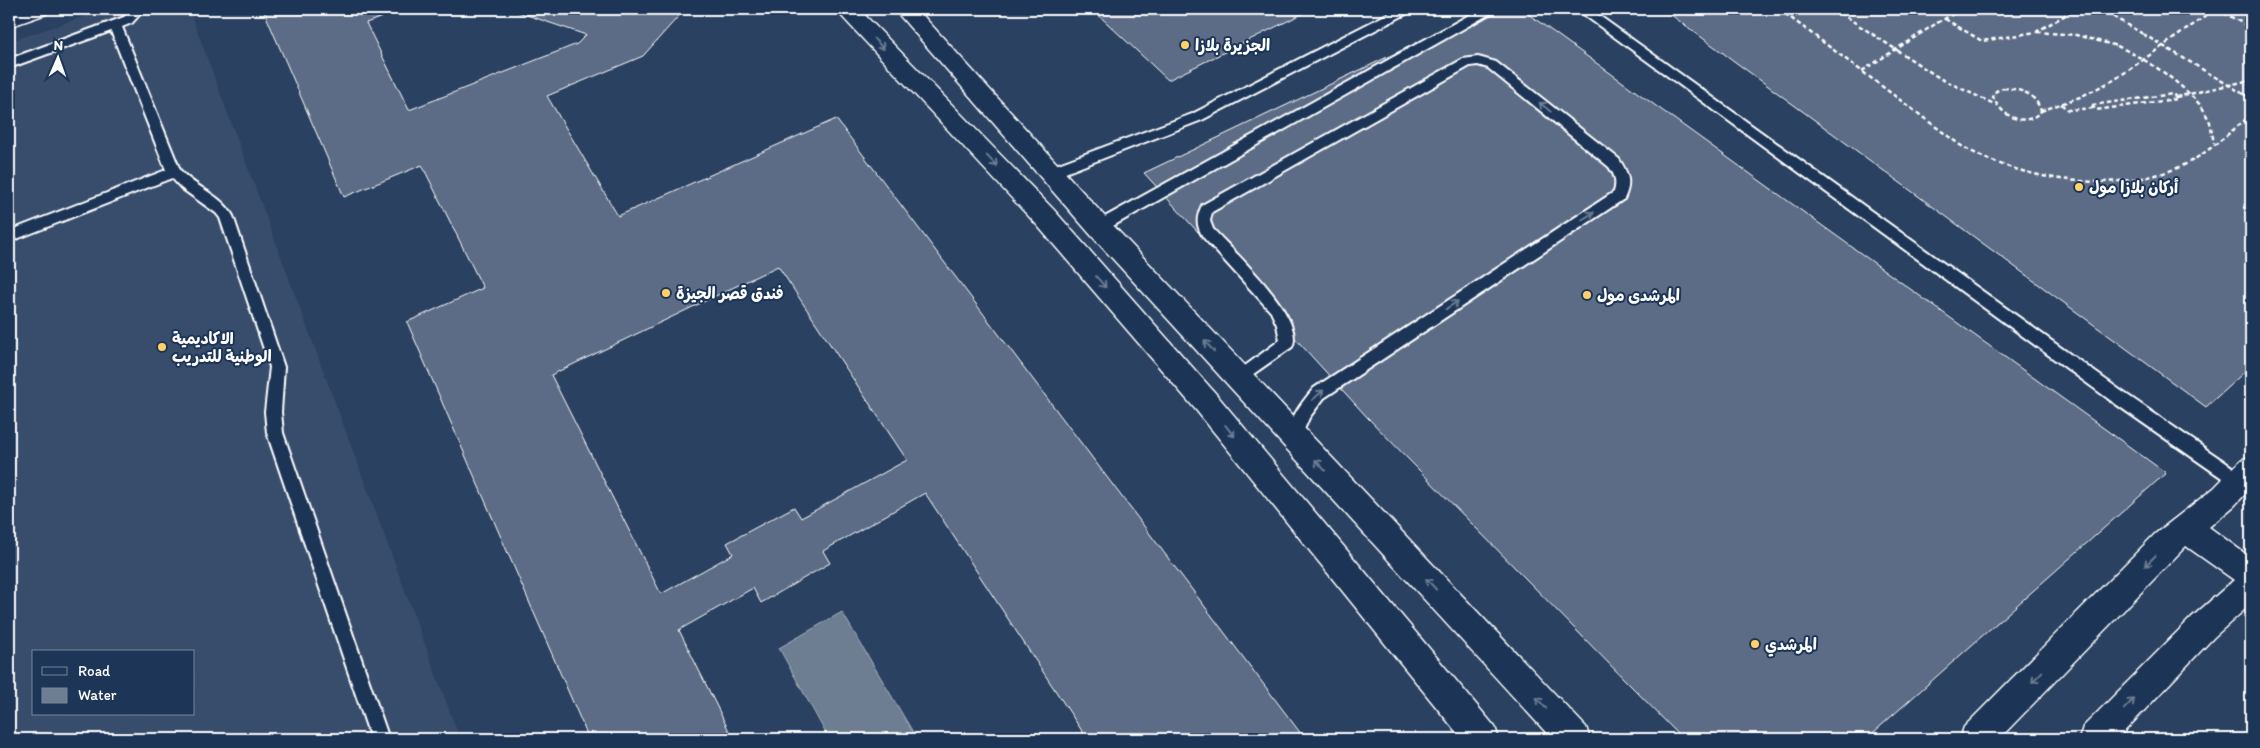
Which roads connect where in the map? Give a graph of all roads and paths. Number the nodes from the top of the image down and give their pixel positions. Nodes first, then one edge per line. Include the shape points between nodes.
1 (38, 9) edge
2 (132, 9) edge
3 (846, 9) edge
4 (905, 9) edge
5 (1406, 9) edge
6 (1489, 9) edge
7 (1582, 9) edge
8 (1779, 9) edge
9 (1834, 9) edge
10 (1916, 9) edge
11 (1949, 9) edge
12 (2076, 9) edge
13 (2100, 9) edge
14 (2216, 9) edge
15 (1920, 11) dead end
16 (9, 19) edge
17 (1945, 19) junction
18 (115, 25) junction
19 (2251, 28) edge
20 (2036, 32) junction
21 (9, 64) edge
22 (1862, 72) junction
23 (2251, 80) edge
24 (2176, 97) junction
25 (2251, 98) edge
26 (1994, 104) junction
27 (2061, 104) junction
28 (2094, 108) junction
29 (2041, 111) junction
30 (2251, 115) edge
31 (2214, 143) junction
32 (174, 172) junction
33 (1050, 173) junction
34 (1099, 228) junction
35 (9, 236) edge
36 (1239, 378) junction
37 (1206, 402) junction
38 (1294, 436) junction
39 (2247, 480) edge
40 (2186, 528) junction
41 (2251, 575) edge
42 (2251, 585) edge
43 (380, 739) edge
44 (1483, 739) edge
45 (1574, 739) edge
46 (1976, 739) edge
47 (2095, 739) edge

1 - 16 street
2 - 18 lane via 134,14 131,18
3 -> 37 street via 1045,217
4 - 33 street
5 - 33 lane via 1197,117
6 - 34 lane
7 - 39 lane via 2115,395
8 - 22 path
9 - 26 path via 1941,79
10 - 15 path
11 - 17 path via 1955,13
12 - 20 path
13 - 25 path, bridge
14 - 19 path
14 - 27 path via 2114,80
17 - 20 path via 1982,41
17 - 22 path, bridge
18 - 21 lane
18 - 32 lane
20 - 31 path, bridge via 2076,36 2117,46 2174,78 2202,107 2210,122
22 - 31 path via 1982,157 2045,176 2108,182 2162,174 2184,165
23 - 24 path
24 - 28 path via 2178,99
24 - 28 path via 2173,94 2092,105
26 - 29 path via 2000,111 2020,120 2038,117
26 - 29 path via 1992,97 1996,91 2014,88 2033,97 2040,104
27 - 28 path via 2068,110
27 - 29 path
30 - 31 path
32 - 35 lane
32 - 43 lane via 183,184 217,206 226,216 277,367 273,412 275,433
33 - 34 street
36 -> 34 street
36 - 37 street
36 - 38 street
38 -> 36 lane via 1298,420 1319,393 1619,196 1624,186 1622,175 1614,163 1492,65 1467,62 1207,209 1203,225 1208,233 1276,308 1287,330 1287,343
37 -> 44 street
45 -> 38 street
39 - 40 street
40 - 41 street
40 -> 46 street
47 -> 42 street via 2203,627

